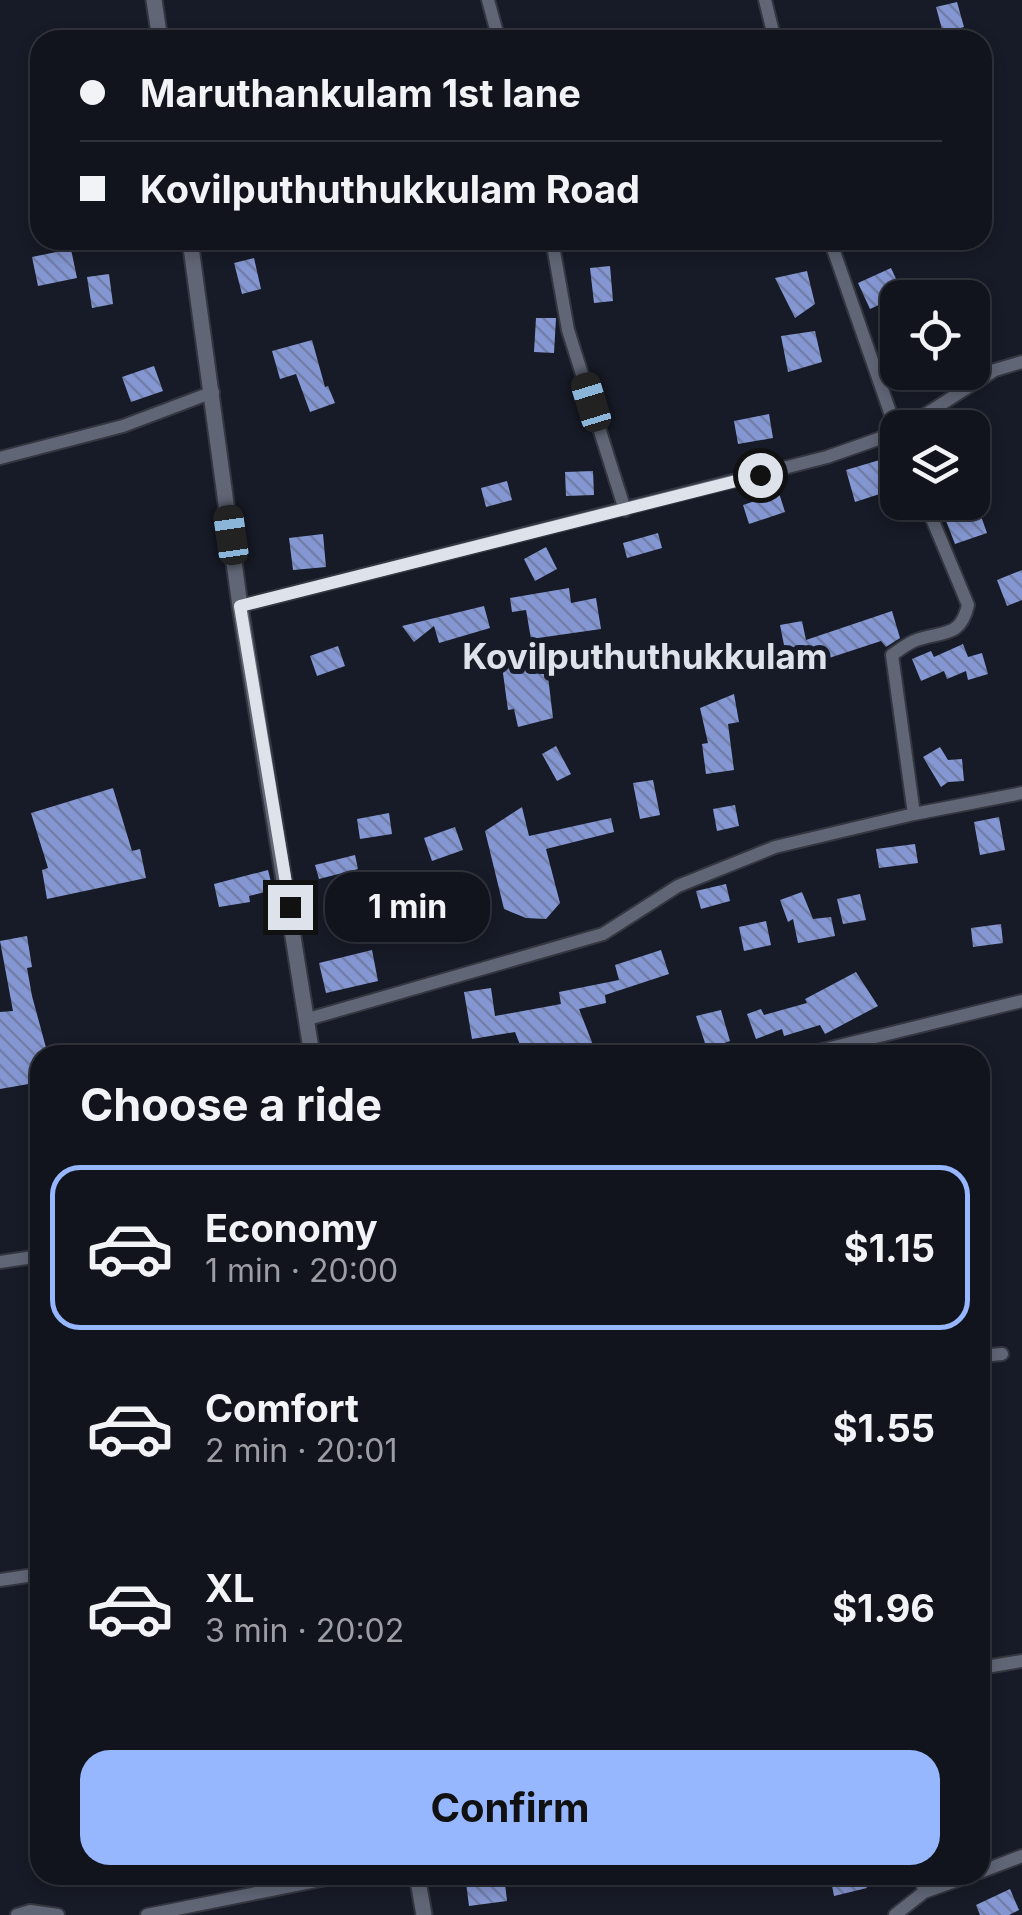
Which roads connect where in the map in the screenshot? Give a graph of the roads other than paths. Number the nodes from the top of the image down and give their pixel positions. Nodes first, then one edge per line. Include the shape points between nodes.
1 (154, 0) edge
2 (488, 0) edge
3 (764, 0) edge
4 (158, 30) edge
5 (496, 30) edge
6 (772, 30) edge
7 (192, 250) edge
8 (554, 250) edge
9 (834, 250) edge
10 (1022, 362) edge
11 (213, 392) junction
12 (891, 410) edge
13 (933, 410) edge
14 (880, 439) edge
15 (0, 458) edge
16 (624, 510) junction
17 (932, 520) edge
18 (240, 606) junction
19 (1022, 793) edge
20 (914, 814) junction
21 (1022, 1001) edge
22 (308, 1019) junction
23 (311, 1045) edge
24 (843, 1045) edge
25 (30, 1258) edge
26 (0, 1262) edge
27 (1002, 1354) dead end
28 (990, 1355) edge
29 (30, 1576) edge
30 (0, 1580) edge
31 (1022, 1661) edge
32 (990, 1666) edge
33 (1022, 1856) edge
34 (990, 1868) edge
35 (296, 1885) edge
36 (418, 1885) edge
37 (923, 1885) edge
38 (944, 1885) edge
39 (924, 1892) junction
40 (16, 1915) edge
41 (58, 1915) edge
42 (148, 1915) edge
43 (424, 1915) edge
44 (895, 1915) edge

1 - 4 street
2 - 5 street
3 - 6 street
7 - 11 street
8 - 16 street via 568,330
9 - 12 street
10 - 13 street via 995,370
11 - 15 street via 124,426
11 - 18 street
14 - 16 street
16 - 18 street
17 - 20 street via 968,606 952,631 892,655
18 - 22 street
19 - 20 street
20 - 22 street via 775,847 678,886 603,934
21 - 24 street
22 - 23 street
25 - 26 street
27 - 28 street
29 - 30 street
31 - 32 street
33 - 34 street
35 - 42 street
36 - 43 street
37 - 39 street
38 - 39 street
39 - 44 street
40 - 41 street

